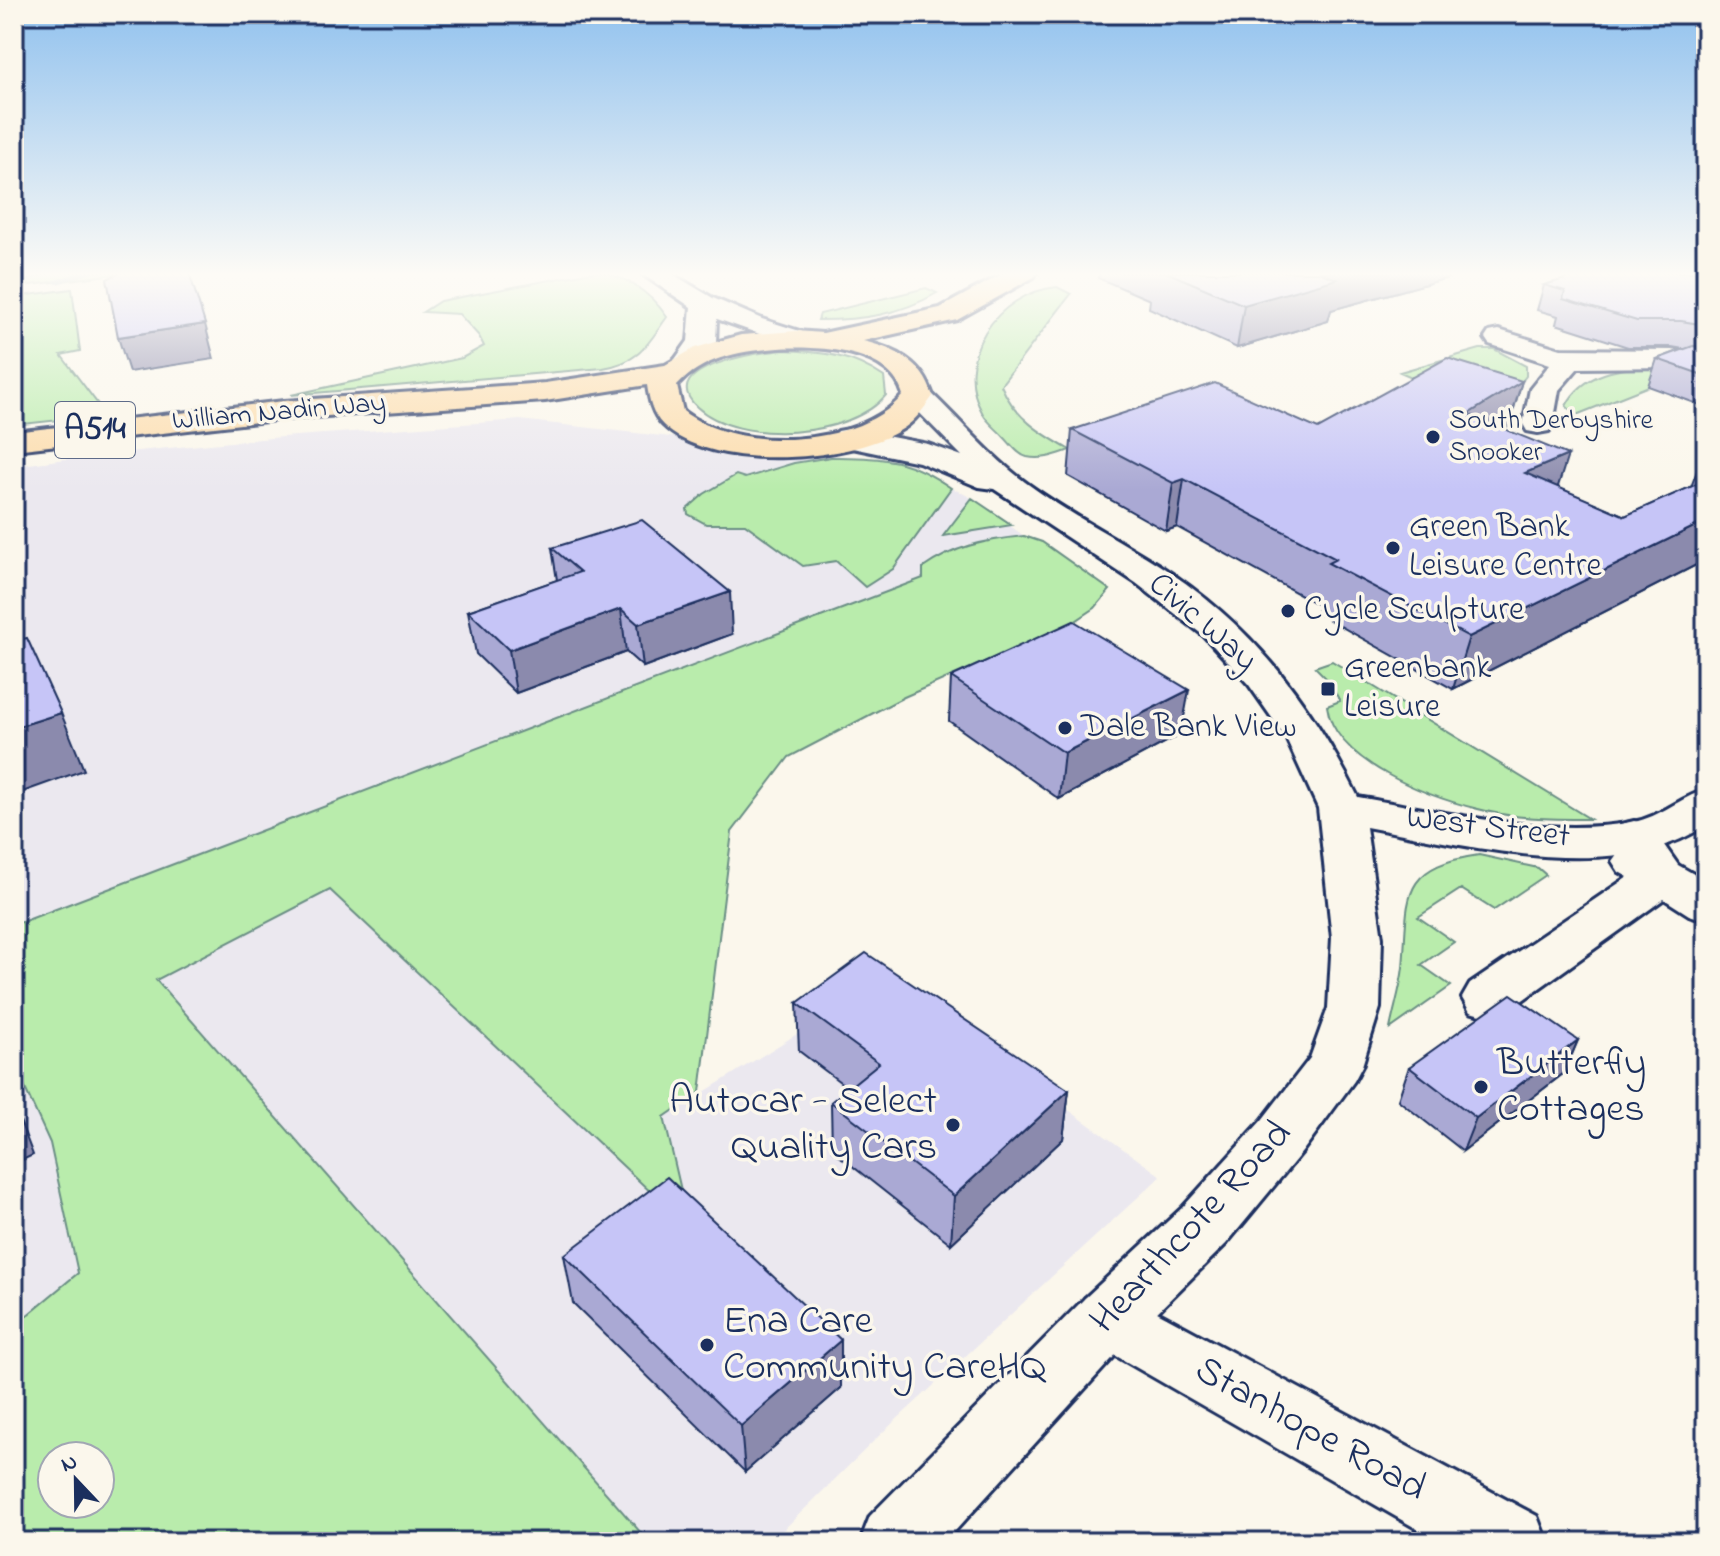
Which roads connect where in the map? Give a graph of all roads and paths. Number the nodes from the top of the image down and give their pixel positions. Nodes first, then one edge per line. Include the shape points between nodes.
1 (700, 345) edge
2 (750, 345) edge
3 (849, 345) edge
4 (933, 345) edge
5 (1517, 345) edge
6 (1570, 359) junction
7 (1703, 362) edge
8 (679, 368) junction
9 (921, 369) junction
10 (545, 392) junction
11 (649, 414) junction
12 (1538, 424) dead end
13 (849, 438) junction
14 (14, 441) edge
15 (1012, 488) junction
16 (1706, 804) edge
17 (1341, 808) junction
18 (1618, 838) junction
19 (1662, 877) junction
20 (1706, 903) edge
21 (1488, 998) dead end
22 (1108, 1318) junction
23 (896, 1542) edge
24 (1511, 1542) edge

1 - 8 street
2 - 8 main road, William Nadin Way via 733,346
3 - 9 main road
4 - 9 main road
5 - 6 street
6 - 7 street
6 - 12 street via 1545,389
8 - 10 main road, William Nadin Way / A514
8 - 11 main road via 662,385 667,408
9 - 13 main road, William Nadin Way via 894,422
9 - 15 street, Civic Way
10 - 11 main road, William Nadin Way / A514
10 - 14 main road, William Nadin Way / A514 via 284,410
11 - 13 main road, William Nadin Way via 747,446
13 - 15 street, Civic Way via 928,454
15 - 17 street, Civic Way via 1149,575 1241,650 1307,738
16 - 18 street, West Street via 1668,827
17 - 18 street, West Street via 1529,836
17 - 22 street, Hearthcote Road via 1357,938 1354,1008 1335,1066 1204,1226
18 - 19 street
19 - 20 street
19 - 21 street
22 - 23 street, Hearthcote Road
22 - 24 street, Stanhope Road

